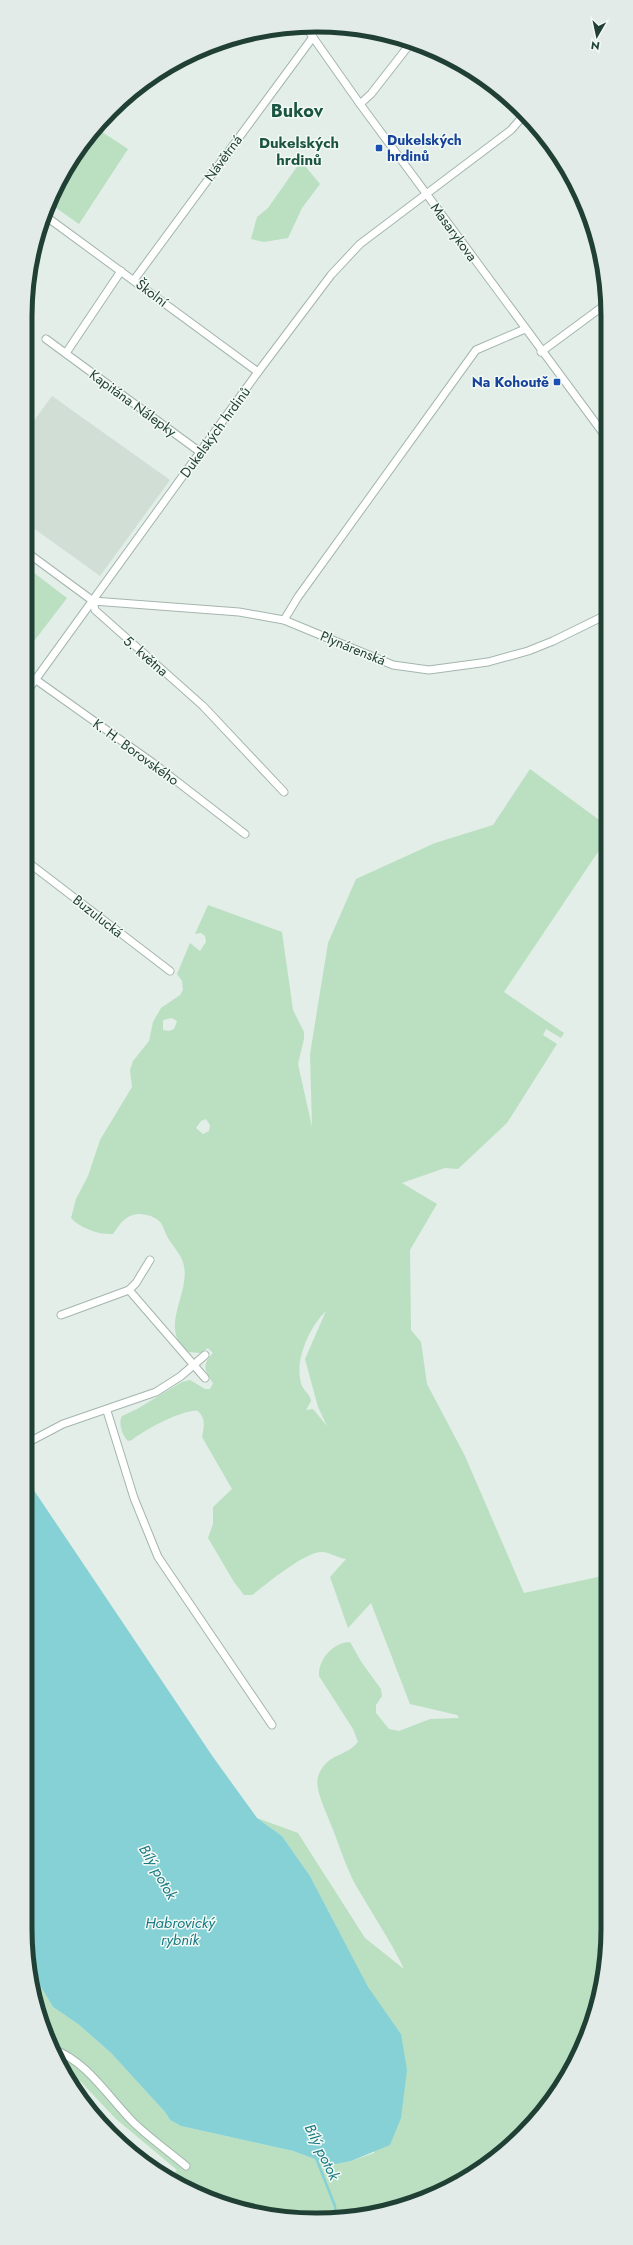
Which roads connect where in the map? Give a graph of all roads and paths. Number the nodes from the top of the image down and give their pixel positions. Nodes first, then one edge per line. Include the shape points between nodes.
1 (310, 32) edge
2 (313, 37) junction
3 (408, 47) edge
4 (360, 104) junction
5 (521, 118) edge
6 (426, 193) junction
7 (49, 219) edge
8 (121, 271) junction
9 (134, 280) junction
10 (601, 308) edge
11 (525, 329) junction
12 (46, 339) dead end
13 (541, 352) junction
14 (66, 353) junction
15 (258, 372) junction
16 (601, 430) edge
17 (200, 452) junction
18 (32, 556) edge
19 (93, 600) junction
20 (601, 617) edge
21 (284, 620) junction
22 (32, 678) edge
23 (35, 681) junction
24 (32, 685) edge
25 (284, 792) dead end
26 (245, 834) dead end
27 (32, 865) edge
28 (170, 972) dead end
29 (150, 1260) dead end
30 (129, 1290) junction
31 (61, 1315) dead end
32 (206, 1355) dead end
33 (194, 1366) junction
34 (205, 1378) dead end
35 (107, 1410) junction
36 (32, 1440) edge
37 (272, 1725) dead end
38 (60, 2051) edge
39 (186, 2166) dead end

1 - 2 street, Masarykova
2 - 4 street, Masarykova
2 - 9 street, Návětrná
3 - 4 street via 371,94
4 - 6 street, Masarykova
5 - 6 street, Dukelských hrdinů via 511,130
6 - 11 street, Masarykova
6 - 15 street, Dukelských hrdinů via 355,249 331,275
7 - 8 street, Školní
8 - 9 street, Školní
8 - 14 street
9 - 15 street, Školní
10 - 13 street
11 - 13 street, Masarykova
11 - 21 street via 476,350
12 - 14 street, Kapitána Nálepky
13 - 16 street, Masarykova
14 - 17 street, Kapitána Nálepky
15 - 17 street, Dukelských hrdinů
17 - 19 street, Dukelských hrdinů
18 - 19 street
19 - 21 street, Plynárenská via 238,612
19 - 23 street
19 - 25 street, 5. května via 95,610 203,706
20 - 21 street, Plynárenská via 553,641 488,662 429,670 394,665
22 - 23 street, K. H. Borovského
23 - 24 street
23 - 26 street, K. H. Borovského via 153,763
27 - 28 street, Buzulucká
29 - 30 street
30 - 31 street
30 - 33 street
32 - 33 street
33 - 34 street
33 - 35 street via 156,1392
35 - 36 street via 63,1424
35 - 37 street via 134,1498 158,1557
38 - 39 street via 67,2054 110,2094 134,2122

